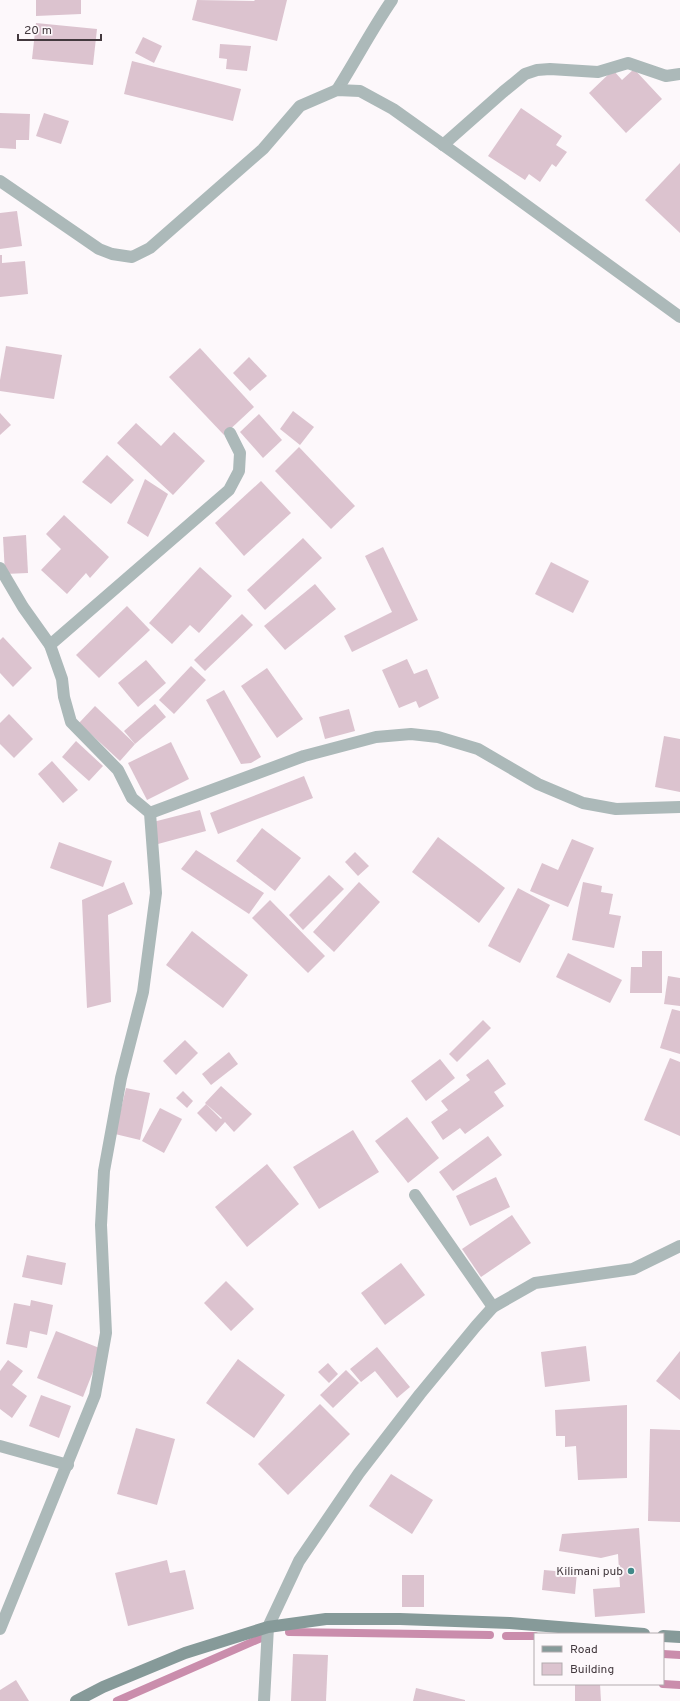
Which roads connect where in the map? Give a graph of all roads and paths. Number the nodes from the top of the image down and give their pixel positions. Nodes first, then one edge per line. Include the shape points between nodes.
1 (392, 0) edge
2 (680, 74) edge
3 (337, 90) junction
4 (443, 145) junction
5 (0, 181) edge
6 (680, 317) edge
7 (230, 432) dead end
8 (0, 568) edge
9 (50, 645) junction
10 (680, 807) edge
11 (150, 813) junction
12 (415, 1195) dead end
13 (680, 1246) edge
14 (493, 1307) junction
15 (0, 1446) edge
16 (68, 1464) junction
17 (268, 1628) junction
18 (0, 1629) edge
19 (632, 1633) edge
20 (664, 1636) edge
21 (680, 1637) edge
22 (76, 1701) edge
23 (264, 1701) edge

1 - 3 street
2 - 4 street via 666,76 628,63 598,72 537,70 525,74
3 - 4 street via 360,91 393,109
3 - 5 street via 300,106 263,149 150,248 132,257 99,250
4 - 6 street
7 - 9 street via 240,453 239,471 229,490
8 - 9 street
9 - 11 street via 62,679 71,722 118,770 132,798
10 - 11 street via 616,809 583,803 538,784 478,749 438,737 411,734 376,736 304,756
11 - 16 street via 156,893 144,984 121,1078 104,1171 101,1225 106,1333 95,1395
12 - 14 street
13 - 14 street via 633,1270 535,1283
14 - 17 street via 420,1394 359,1473 299,1560
15 - 16 street
16 - 18 street
17 - 19 main road via 326,1619 400,1619 510,1623
17 - 22 main road via 185,1653
17 - 23 street
20 - 21 main road

